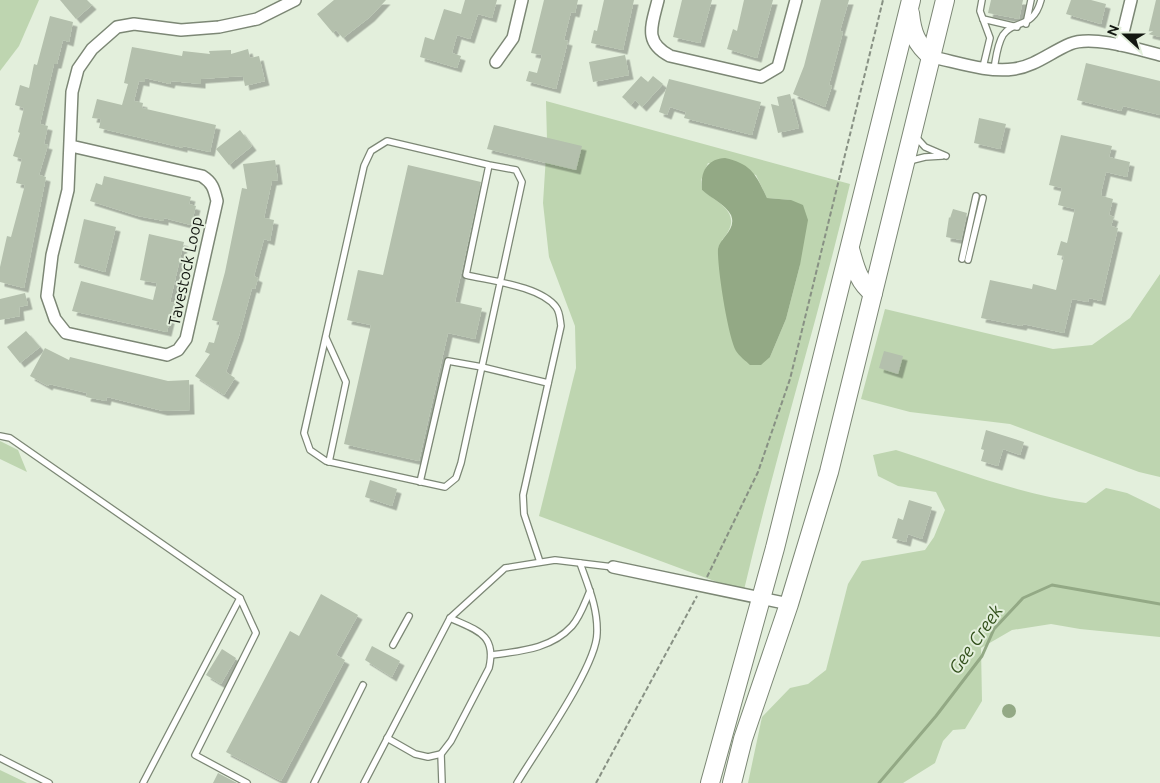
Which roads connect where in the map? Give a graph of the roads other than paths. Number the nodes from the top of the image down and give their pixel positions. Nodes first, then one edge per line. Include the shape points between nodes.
1 (296, 0) edge
2 (522, 0) edge
3 (658, 0) edge
4 (796, 0) edge
5 (946, 0) edge
6 (982, 0) edge
7 (1031, 0) edge
8 (1041, 0) edge
9 (1131, 0) edge
10 (910, 3) edge
11 (983, 19) junction
12 (1026, 24) junction
13 (1017, 27) junction
14 (1120, 45) junction
15 (1160, 55) edge
16 (932, 57) junction
17 (496, 62) dead end
18 (989, 68) junction
19 (913, 133) junction
20 (71, 146) junction
21 (906, 162) junction
22 (489, 165) junction
23 (980, 197) dead end
24 (849, 248) junction
25 (965, 259) dead end
26 (501, 283) junction
27 (874, 293) junction
28 (326, 338) junction
29 (482, 367) junction
30 (548, 383) junction
31 (0, 436) edge
32 (329, 462) junction
33 (420, 482) junction
34 (540, 562) junction
35 (580, 563) junction
36 (613, 567) joint
37 (590, 591) junction
38 (240, 598) junction
39 (761, 599) junction
40 (789, 604) junction
41 (409, 616) dead end
42 (450, 618) junction
43 (394, 645) dead end
44 (492, 655) junction
45 (362, 685) dead end
46 (387, 738) junction
47 (441, 754) junction
48 (0, 758) edge
49 (49, 783) edge
50 (143, 783) edge
51 (247, 783) edge
52 (314, 783) edge
53 (364, 783) edge
54 (442, 783) edge
55 (517, 783) edge
56 (710, 783) edge
57 (732, 783) edge

1 - 20 street, Tavestock Loop via 257,18 220,27 181,30 134,24 117,27 92,49 78,69 72,92
2 - 17 street via 513,38
3 - 4 street via 651,30 654,46 661,52 761,77 778,67
5 - 16 main road
6 - 11 lane via 980,10
7 - 12 lane
8 - 12 lane via 1039,8
9 - 14 street
10 - 16 main road via 912,33 920,47
10 - 24 main road
11 - 13 lane
11 - 18 lane via 990,38
12 - 13 lane
13 - 18 lane via 1004,33
14 - 15 street
14 - 18 street via 1091,41 1072,43 1026,67 1012,70
16 - 18 street
16 - 19 main road
19 - 21 main road
19 - 21 lane via 925,147 946,156
20 - 20 street, Tavestock Loop via 202,176 214,188 217,201 186,339 178,350 167,355 66,332 56,319 47,296 52,255 68,190
21 - 27 main road
22 - 26 lane via 516,170 522,182
22 - 26 lane via 466,275
22 - 28 lane via 388,141 371,151 364,166
23 - 25 lane
24 - 27 main road via 858,276
24 - 39 main road
26 - 29 lane
26 - 30 lane via 546,296 558,309 561,326
27 - 40 main road via 829,472
28 - 32 lane via 346,382
28 - 32 lane via 304,433 310,450
29 - 30 lane
29 - 33 lane via 456,478 444,487
29 - 33 lane via 448,361
30 - 34 lane via 523,495 524,514
31 - 38 lane via 10,438
32 - 33 lane
34 - 35 lane
34 - 42 lane via 505,568
35 - 36 lane
35 - 37 lane
36 - 39 street
37 - 44 lane via 573,625 553,642 529,650
37 - 55 lane via 598,636 590,663
38 - 50 lane
38 - 51 lane via 256,633 196,755
39 - 40 street
39 - 56 main road
40 - 57 main road via 747,724
41 - 43 lane
42 - 44 lane via 479,631 489,641
42 - 46 lane
44 - 47 lane via 489,668
45 - 52 lane
46 - 47 lane via 415,754 428,757
46 - 53 lane
47 - 54 lane
48 - 49 lane

